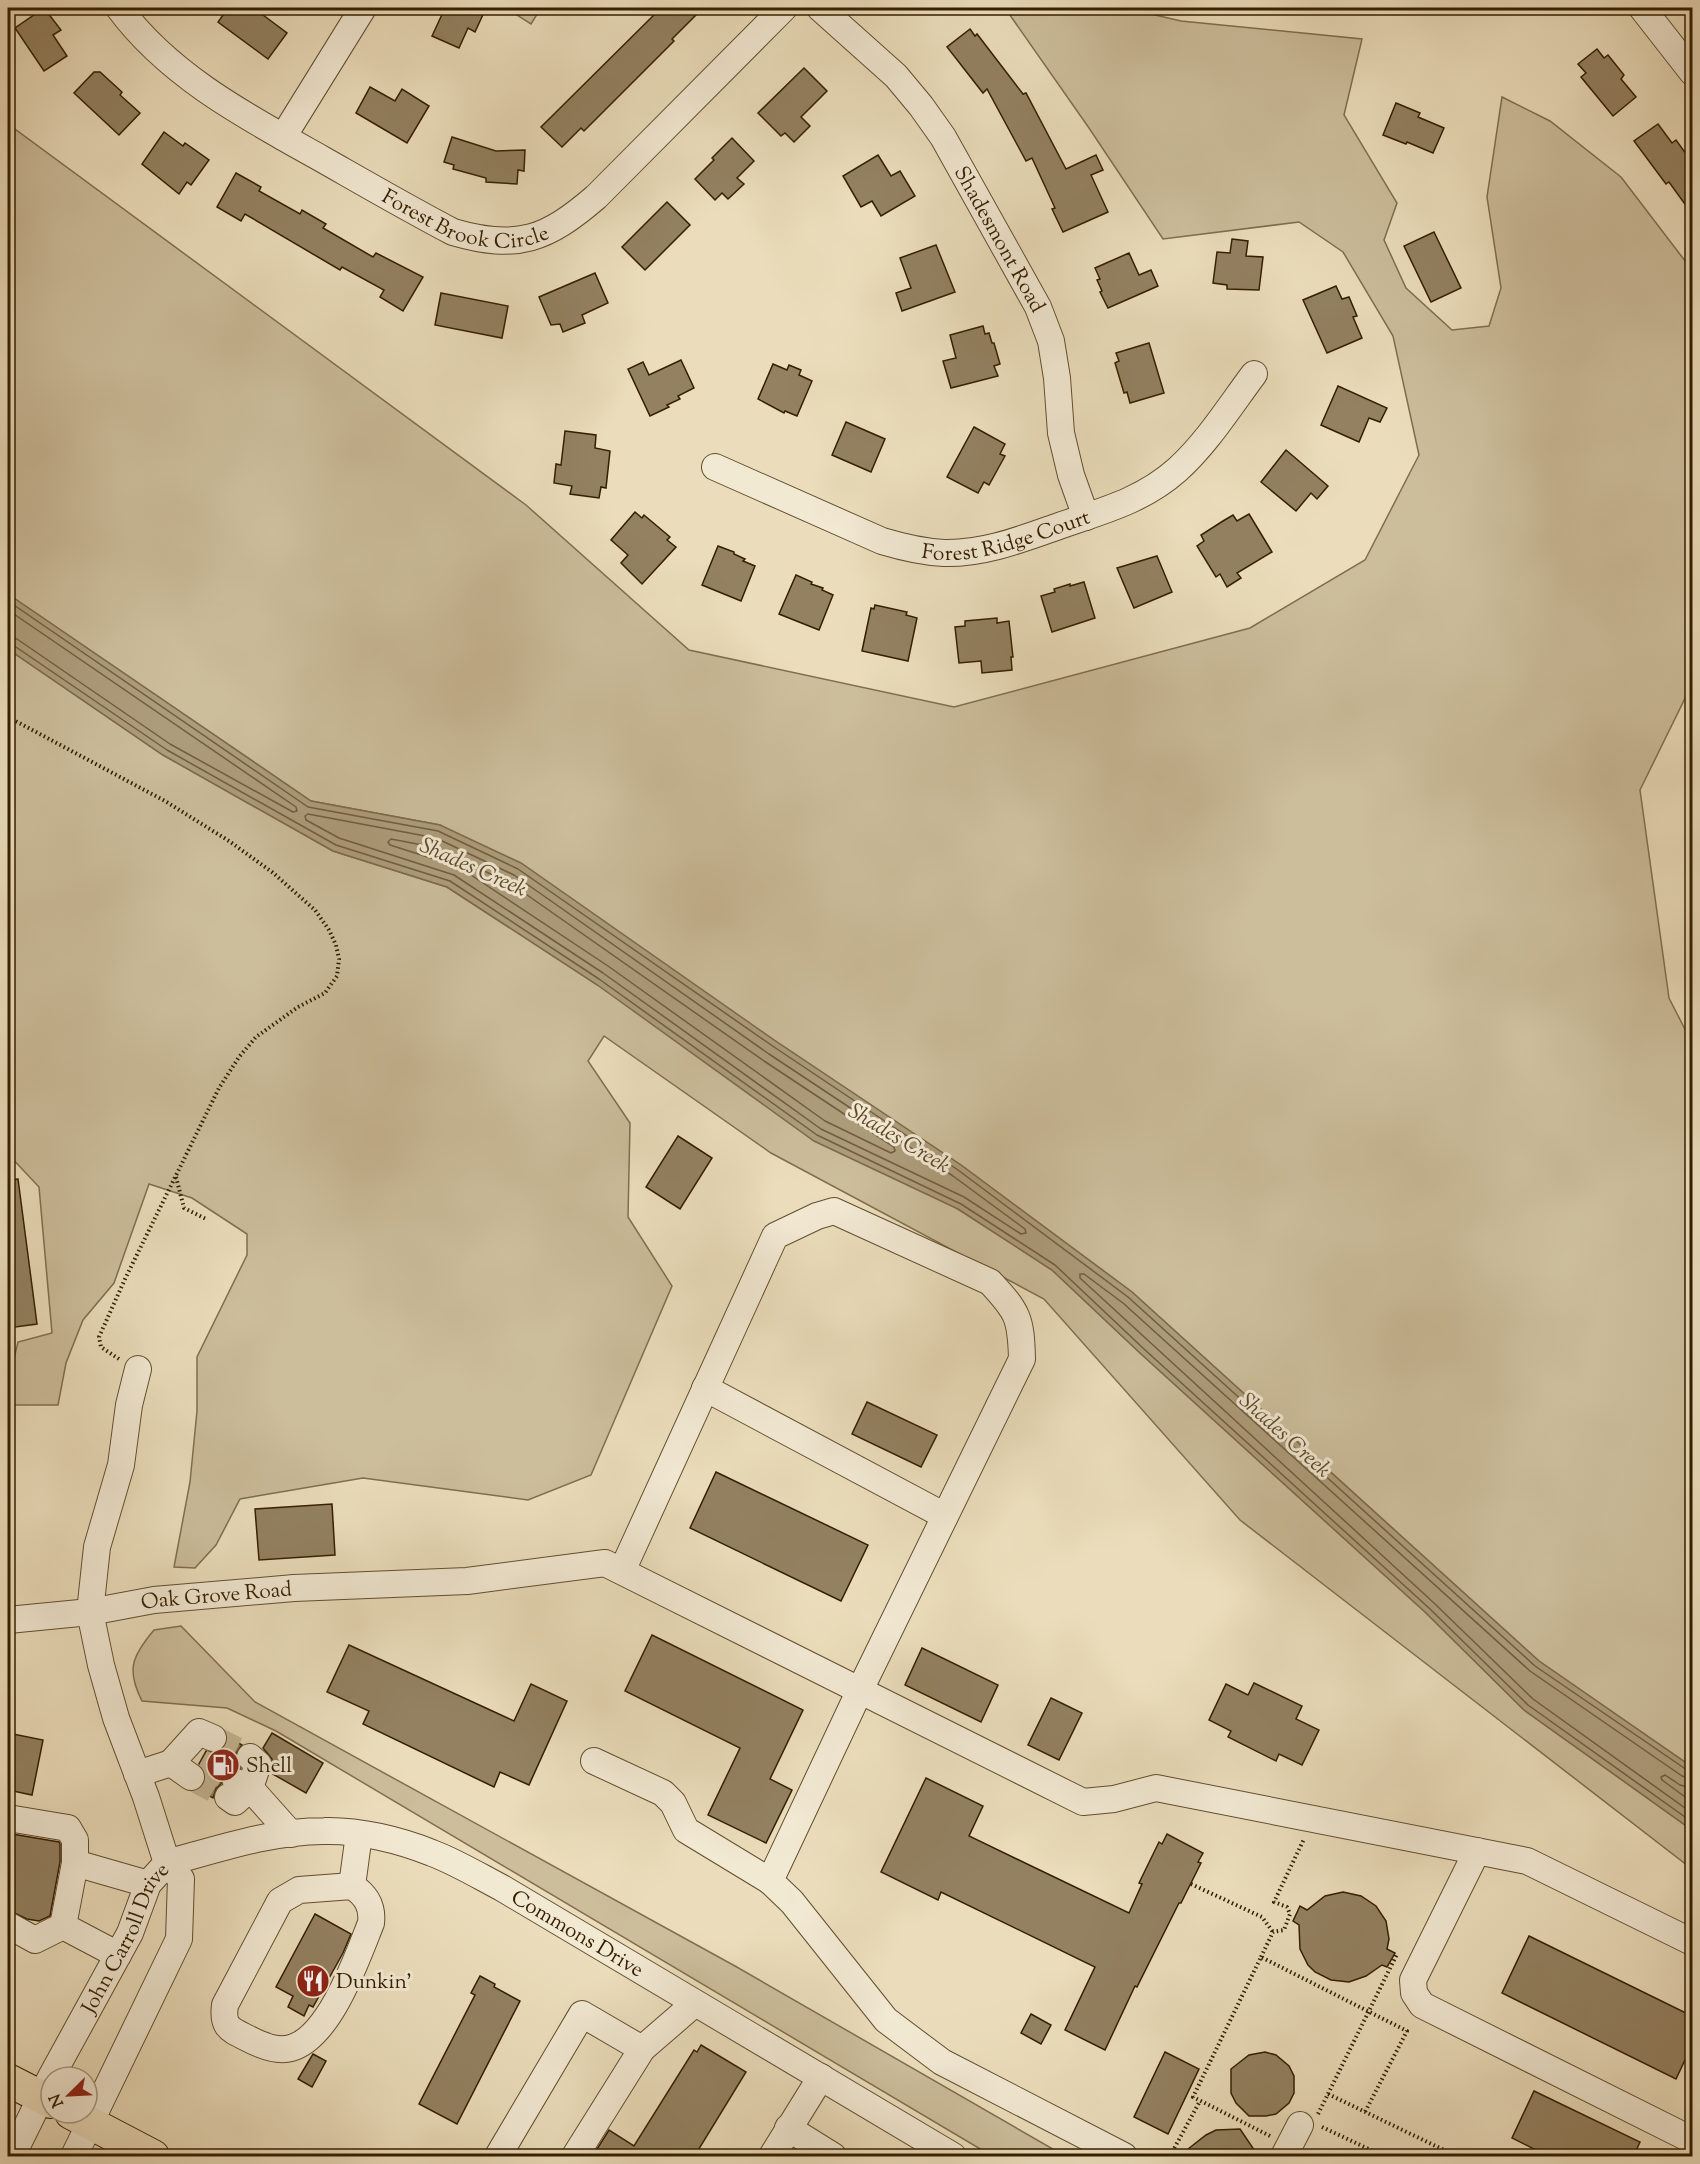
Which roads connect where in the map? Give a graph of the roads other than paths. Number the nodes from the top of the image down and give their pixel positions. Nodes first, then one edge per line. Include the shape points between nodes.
1 (119, 8) edge
2 (363, 8) edge
3 (784, 8) edge
4 (820, 8) edge
5 (1642, 8) edge
6 (1692, 72) edge
7 (283, 137) junction
8 (1254, 374) dead end
9 (715, 467) dead end
10 (1086, 517) junction
11 (138, 1369) road end
12 (705, 1388) junction
13 (945, 1516) junction
14 (613, 1567) junction
15 (90, 1612) junction
16 (8, 1620) edge
17 (860, 1690) junction
18 (213, 1738) dead end
19 (250, 1757) dead end
20 (594, 1761) dead end
21 (137, 1774) junction
22 (8, 1818) edge
23 (291, 1834) junction
24 (359, 1834) junction
25 (1477, 1851) junction
26 (75, 1863) junction
27 (167, 1863) junction
28 (770, 1881) junction
29 (148, 1884) junction
30 (352, 1886) junction
31 (8, 1925) edge
32 (63, 1926) junction
33 (1692, 1942) edge
34 (118, 1955) junction
35 (694, 2004) junction
36 (642, 2049) junction
37 (61, 2065) edge
38 (821, 2077) junction
39 (8, 2080) edge
40 (99, 2085) edge
41 (39, 2087) edge
42 (39, 2106) edge
43 (80, 2125) edge
44 (94, 2125) edge
45 (788, 2127) junction
46 (1692, 2140) edge
47 (12, 2157) edge
48 (74, 2157) edge
49 (153, 2157) edge
50 (498, 2157) edge
51 (575, 2157) edge
52 (772, 2157) edge
53 (833, 2157) edge
54 (952, 2157) edge
55 (1125, 2157) edge

1 - 7 street, Forest Brook Circle via 185,75
2 - 7 street
3 - 7 street, Forest Brook Circle via 597,196 569,220 528,238 502,241 453,232
4 - 10 street, Shadesmont Road via 896,76 921,106 943,137 1038,307 1051,341 1061,433
5 - 6 street
8 - 10 street, Forest Ridge Court via 1178,469 1138,497
9 - 10 street, Forest Ridge Court via 882,541 924,551 988,549
11 - 15 street via 121,1465 97,1547
12 - 13 street
12 - 13 street via 775,1236 817,1215 834,1211 990,1282 1016,1312 1022,1359
12 - 14 street
13 - 17 street
14 - 15 street, Oak Grove Road via 467,1581 283,1589 154,1600
14 - 17 street
15 - 16 street, Oak Grove Road
15 - 21 street via 116,1718
17 - 25 street via 1083,1802 1156,1788
17 - 28 street
18 - 21 street via 199,1732 186,1763
19 - 23 street via 258,1764 238,1789
20 - 28 street via 663,1793 673,1803 686,1830
21 - 27 street
22 - 26 street via 68,1828 75,1840
23 - 24 street, Commons Drive
23 - 27 street, Commons Drive
24 - 30 street
24 - 35 street, Commons Drive via 432,1853 502,1888
25 - 33 street via 1527,1861
25 - 46 street via 1413,1980 1414,1993 1422,2005
26 - 29 street
26 - 32 street
27 - 29 street, John Carroll Drive
27 - 40 street, John Carroll Drive via 181,1879 179,1939
28 - 55 street via 792,1902 886,2020 942,2062
29 - 34 street, John Carroll Drive
30 - 30 street via 298,1890 280,1901 225,2005 224,2018 229,2029 278,2050 293,2048 315,2033 345,1988 371,1923 373,1912 368,1901
31 - 32 street via 35,1940
32 - 34 street
34 - 37 street, John Carroll Drive
35 - 36 street
35 - 38 street, Commons Drive
36 - 50 street via 582,2014
36 - 51 street
38 - 45 street
38 - 54 street, Commons Drive
39 - 41 main road
42 - 47 street, John Carroll Drive
43 - 48 street, John Carroll Drive
44 - 49 main road
45 - 52 street
45 - 53 street

